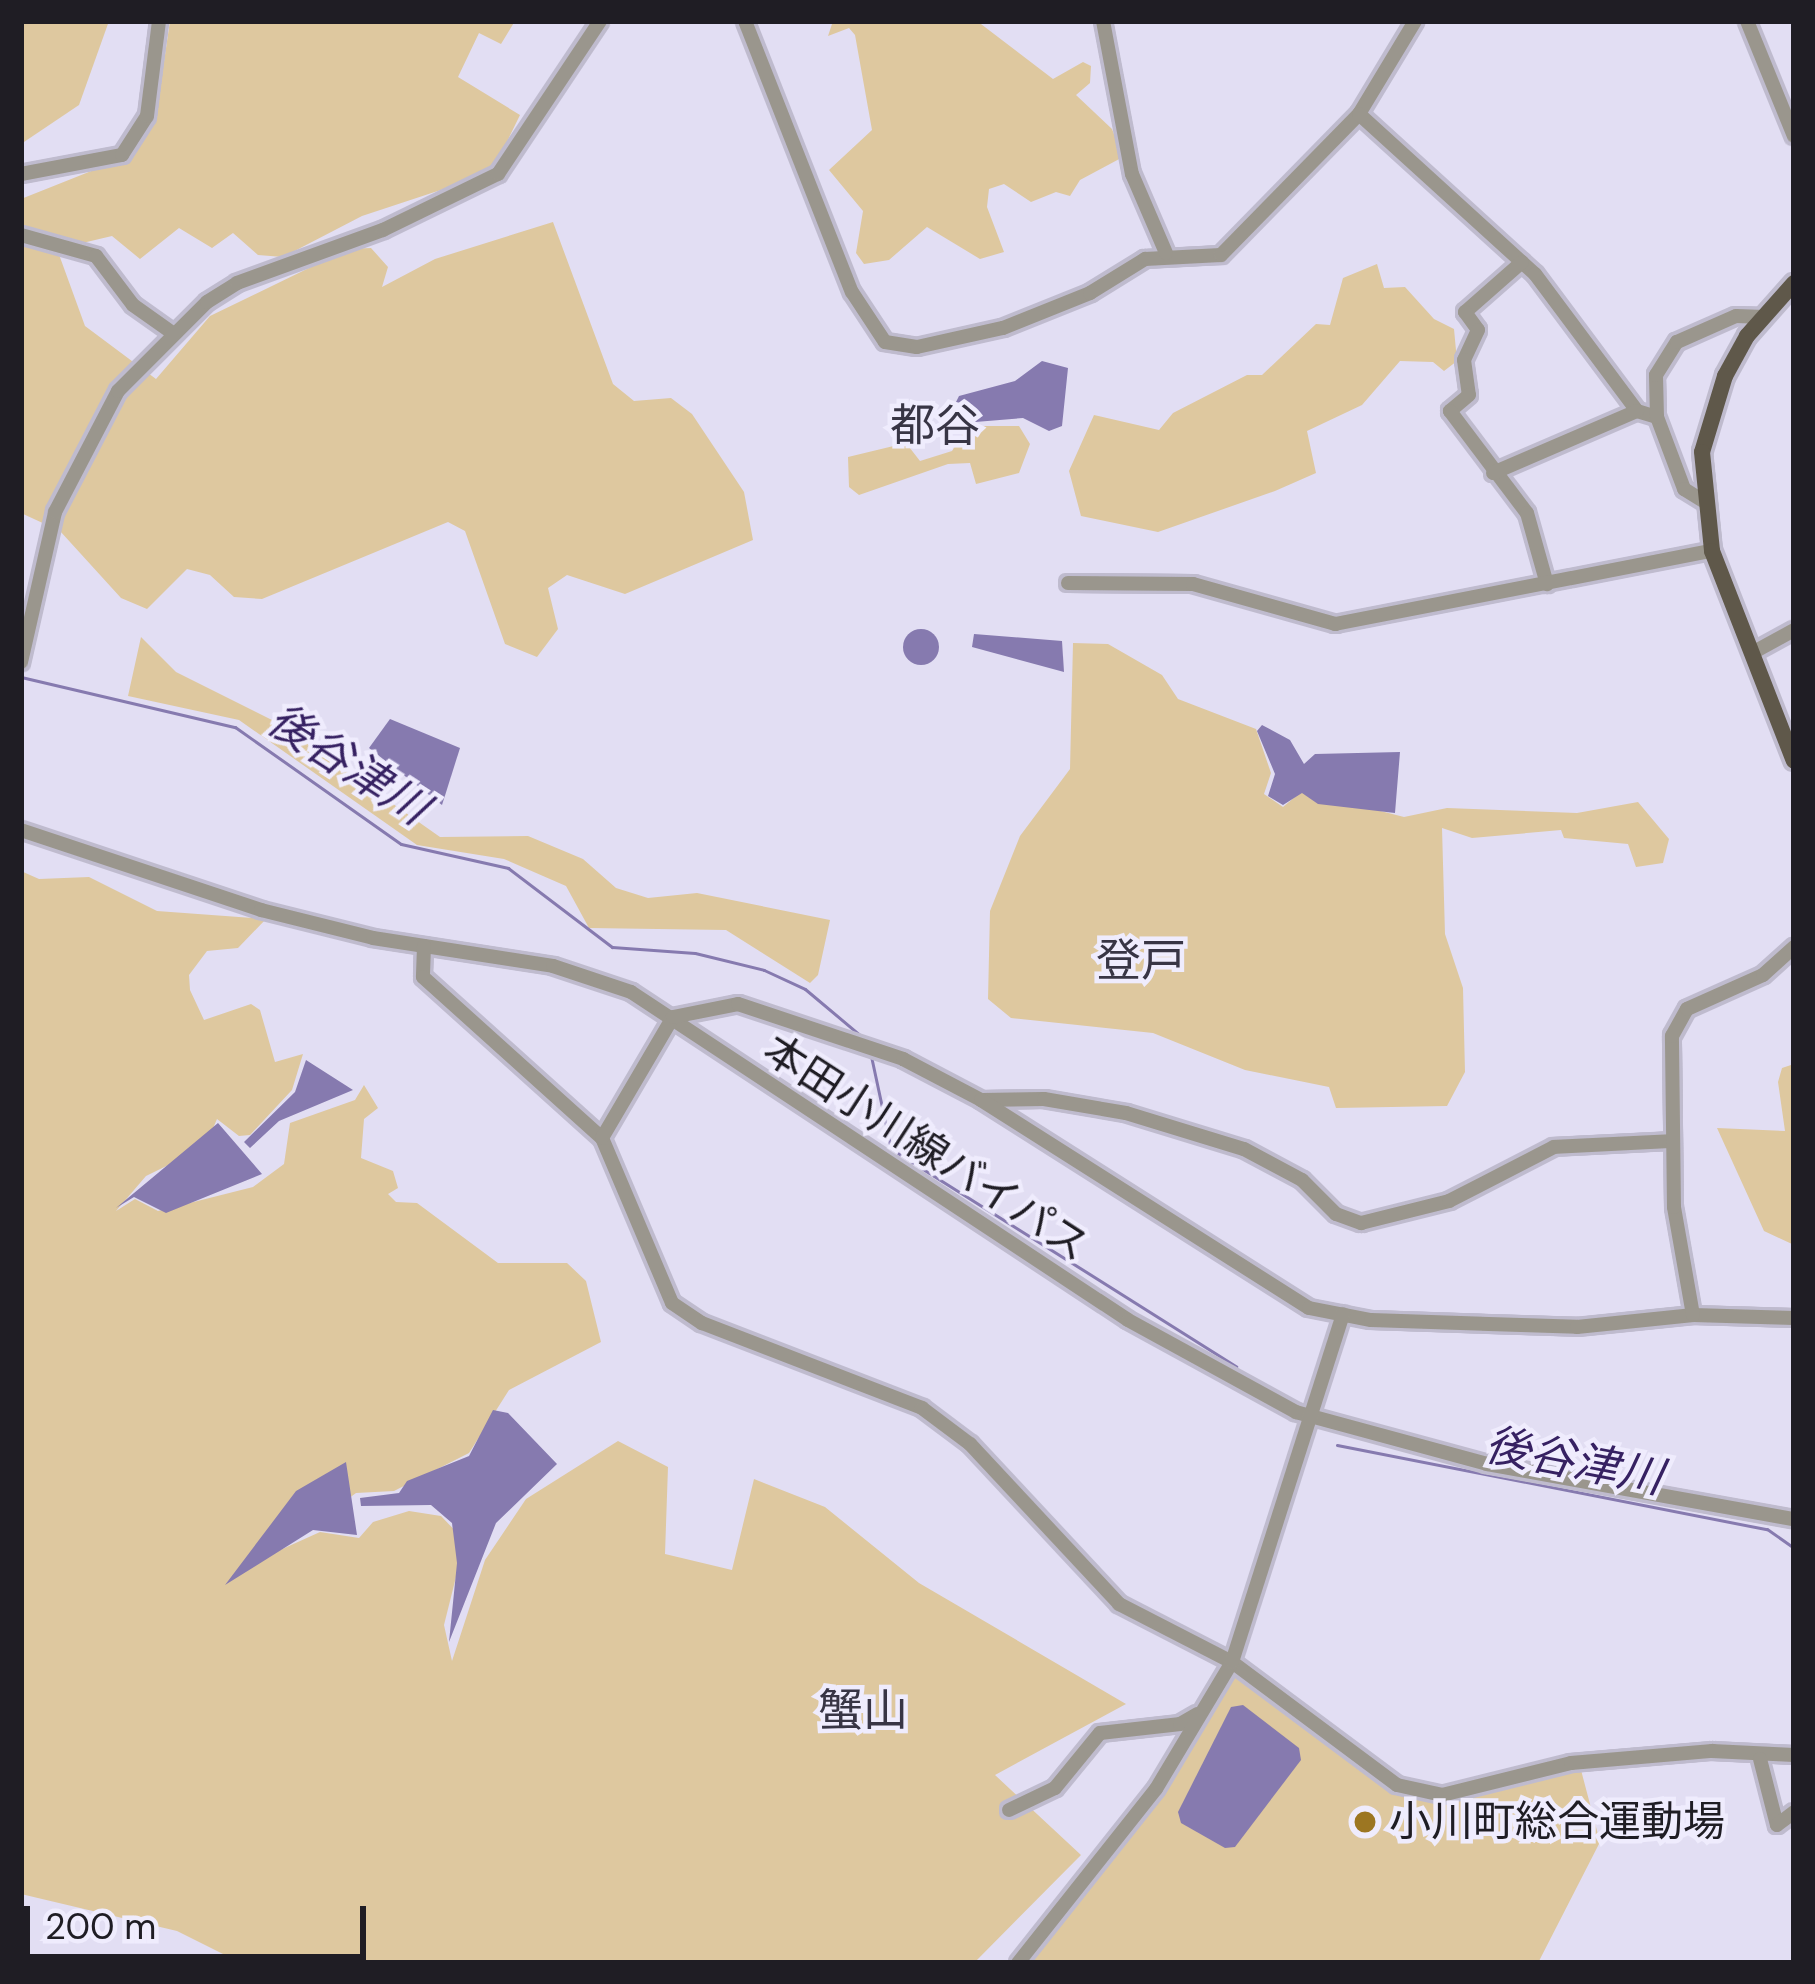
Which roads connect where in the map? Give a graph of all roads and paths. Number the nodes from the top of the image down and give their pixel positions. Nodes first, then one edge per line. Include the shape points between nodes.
1 (160, 21) edge
2 (600, 21) edge
3 (745, 21) edge
4 (1103, 21) edge
5 (1415, 21) edge
6 (1747, 21) edge
7 (1359, 114) junction
8 (1794, 136) edge
9 (21, 174) edge
10 (21, 235) edge
11 (1166, 254) junction
12 (1522, 262) junction
13 (1794, 284) edge
14 (1764, 317) junction
15 (174, 334) junction
16 (1637, 412) junction
17 (1657, 417) junction
18 (1493, 472) junction
19 (1703, 501) junction
20 (1712, 550) junction
21 (1068, 583) dead end
22 (1547, 584) junction
23 (1794, 630) edge
24 (1752, 653) junction
25 (21, 662) edge
26 (1794, 761) edge
27 (21, 830) edge
28 (424, 946) junction
29 (1794, 947) edge
30 (673, 1017) junction
31 (981, 1100) junction
32 (602, 1138) junction
33 (1673, 1142) junction
34 (1343, 1314) junction
35 (1693, 1315) junction
36 (1794, 1318) edge
37 (1311, 1418) junction
38 (1794, 1519) edge
39 (1232, 1662) junction
40 (1197, 1714) junction
41 (1794, 1755) edge
42 (1760, 1759) junction
43 (1009, 1810) dead end
44 (1794, 1812) edge
45 (1018, 1963) edge

1 - 9 street via 147,116 122,155
2 - 15 street via 498,174 383,230 237,284
3 - 11 street via 825,232 885,342 934,345 1003,328
4 - 11 street via 1132,174
5 - 7 street
6 - 8 street
7 - 11 street via 1221,255 1195,261
7 - 12 street
10 - 15 street via 96,256 133,305
12 - 16 street
12 - 18 street via 1466,312 1478,330 1464,360 1469,395 1450,411
13 - 14 main road
14 - 17 street via 1736,316 1677,342 1656,375
14 - 19 main road via 1719,392 1702,452
15 - 25 street via 118,391 56,512
16 - 17 street
16 - 18 street
17 - 19 street via 1684,489
18 - 22 street via 1527,513
19 - 20 main road
20 - 22 street
20 - 24 main road
21 - 22 street via 1193,584 1335,624
23 - 24 street
24 - 26 main road
27 - 28 street, 本田小川線バイパス via 261,910
28 - 30 street, 本田小川線バイパス via 553,966 631,992
28 - 32 street via 423,976
29 - 33 street via 1763,975 1698,1001 1677,1020
30 - 31 street via 738,1004 903,1059
30 - 32 street
30 - 37 street, 本田小川線バイパス via 1128,1320
31 - 33 street via 1106,1110 1244,1149 1361,1223 1449,1201 1554,1147
31 - 34 street via 1291,1299
32 - 39 street via 672,1303 702,1323 922,1408 970,1444 1119,1604
33 - 35 street via 1674,1207
34 - 35 street via 1577,1327
34 - 37 street
35 - 36 street
37 - 38 street, 本田小川線バイパス via 1487,1464
37 - 39 street
39 - 40 street
39 - 42 street via 1378,1773 1422,1793 1463,1793 1571,1763 1712,1751
40 - 43 street via 1180,1724 1100,1733 1055,1788
40 - 45 street via 1156,1789
41 - 42 street
42 - 44 street via 1777,1825

